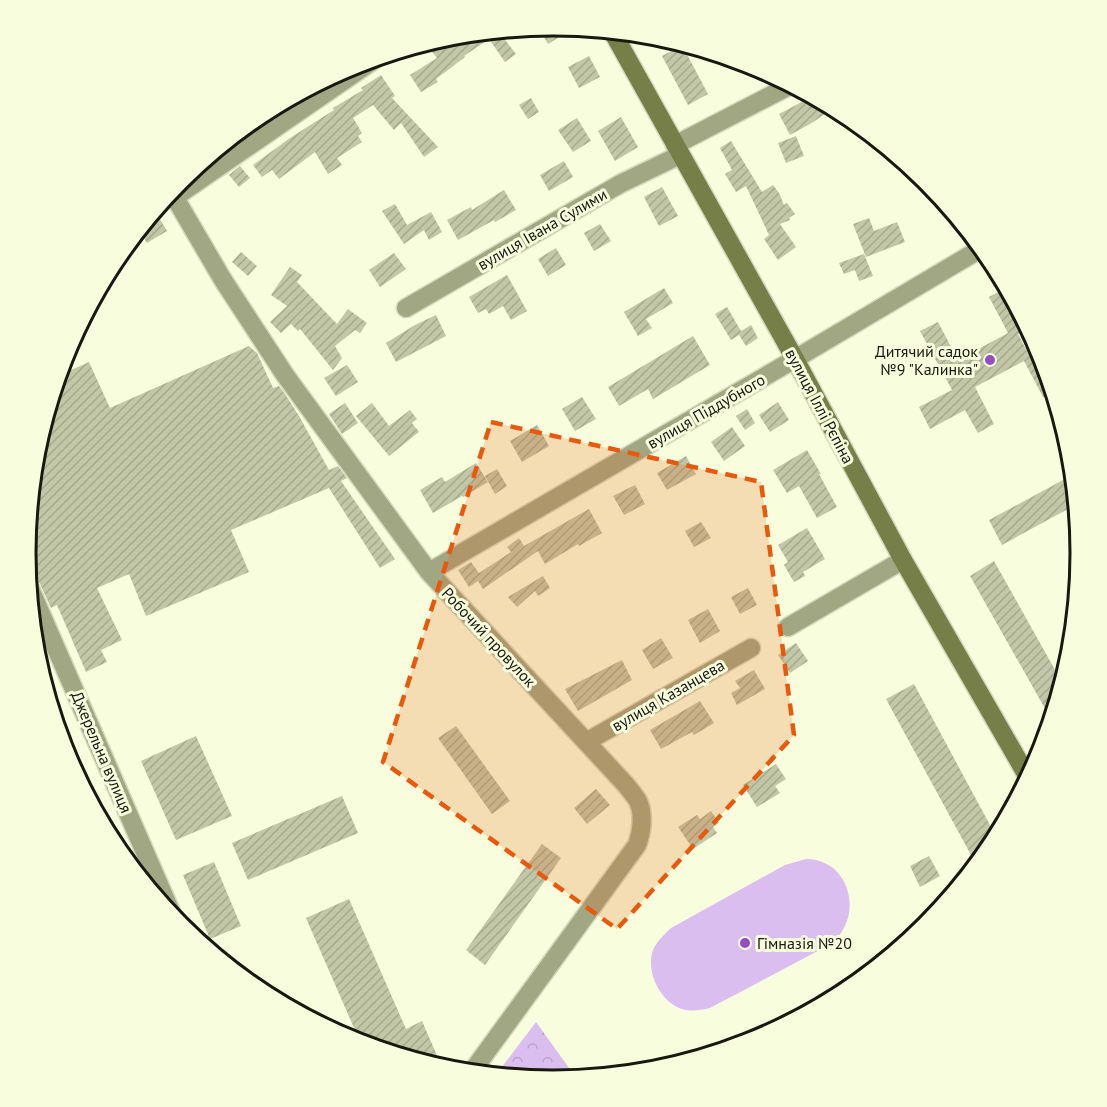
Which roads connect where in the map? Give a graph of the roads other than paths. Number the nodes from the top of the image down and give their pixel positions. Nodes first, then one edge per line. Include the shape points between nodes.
1 (617, 40) edge
2 (342, 81) edge
3 (783, 90) edge
4 (677, 150) junction
5 (200, 176) edge
6 (176, 200) edge
7 (974, 253) edge
8 (406, 308) dead end
9 (795, 359) junction
10 (903, 560) junction
11 (429, 572) junction
12 (39, 609) edge
13 (788, 627) dead end
14 (751, 648) dead end
15 (586, 742) junction
16 (1024, 770) edge
17 (163, 894) edge
18 (477, 1065) edge

1 - 4 street, вулиця Іллі Рєпіна
2 - 5 street
3 - 4 street, вулиця Івана Сулими
4 - 8 street, вулиця Івана Сулими
4 - 9 street, вулиця Іллі Рєпіна
6 - 11 street, Робочий провулок via 285,375
7 - 9 street, вулиця Піддубного
9 - 10 street, вулиця Іллі Рєпіна
9 - 11 street, вулиця Піддубного
10 - 13 street
10 - 16 street, вулиця Іллі Рєпіна
11 - 15 street, Робочий провулок
12 - 17 street, Джерельна вулиця
14 - 15 street, вулиця Казанцева
15 - 18 street, Робочий провулок via 638,802 641,834 637,845

